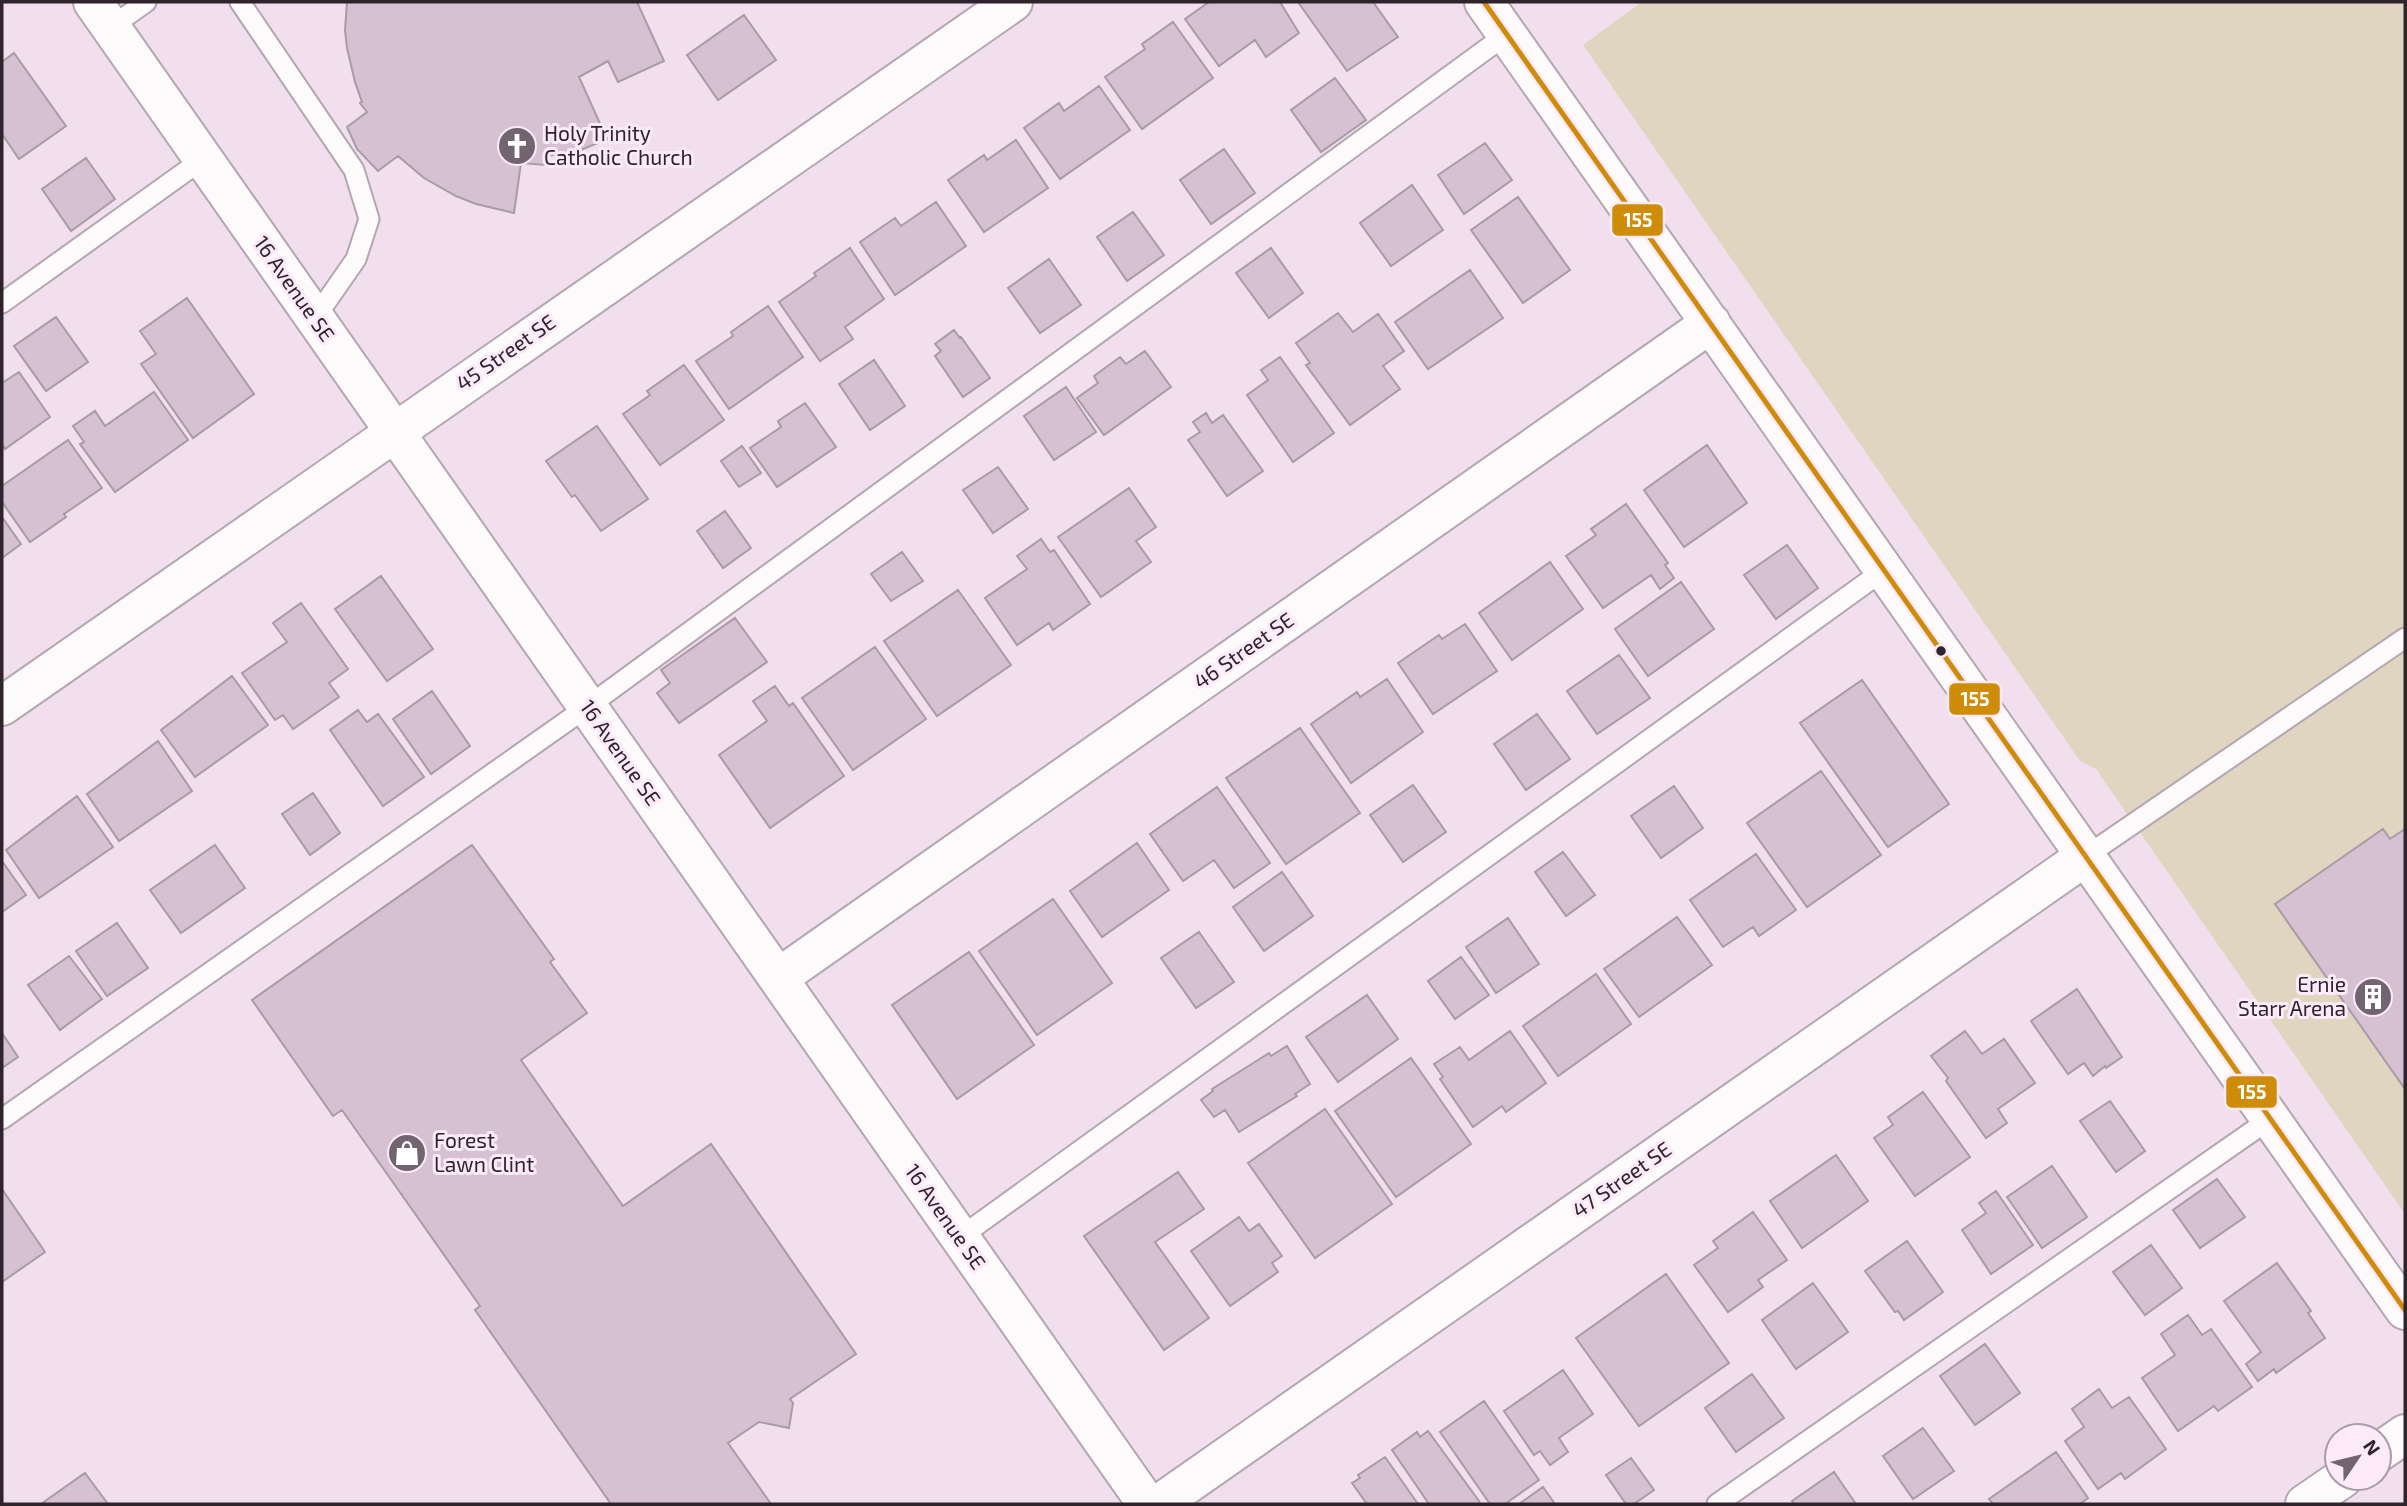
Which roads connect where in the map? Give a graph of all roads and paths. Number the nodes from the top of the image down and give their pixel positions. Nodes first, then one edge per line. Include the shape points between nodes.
1 (146, 2) edge
2 (240, 2) edge
3 (1013, 2) edge
4 (1484, 2) edge
5 (102, 15) edge
6 (1507, 34) junction
7 (203, 159) junction
8 (2, 303) edge
9 (315, 318) junction
10 (1711, 323) junction
11 (394, 431) junction
12 (1884, 569) junction
13 (2405, 638) edge
14 (2, 706) edge
15 (587, 706) junction
16 (2086, 856) junction
17 (778, 978) junction
18 (2, 1119) edge
19 (2270, 1119) junction
20 (959, 1237) junction
21 (2405, 1310) edge
22 (2323, 1492) edge
23 (1147, 1504) edge
24 (1159, 1504) edge
25 (1717, 1504) edge
26 (2305, 1504) edge

1 - 5 lane
2 - 9 lane via 354,170 369,219 356,259
3 - 11 street, 45 Street SE
4 - 6 street
5 - 7 street, 16 Avenue SE
6 - 10 street
6 - 15 lane
7 - 8 lane
7 - 9 street, 16 Avenue SE
9 - 11 street, 16 Avenue SE
10 - 12 street
10 - 17 street, 46 Street SE
11 - 14 street, 45 Street SE
11 - 15 street, 16 Avenue SE
12 - 16 street
12 - 20 lane
13 - 16 lane
15 - 17 street, 16 Avenue SE
15 - 18 lane
16 - 19 street
16 - 24 street, 47 Street SE
17 - 20 street, 16 Avenue SE
19 - 21 street
19 - 25 lane
20 - 23 street, 16 Avenue SE
22 - 26 street

